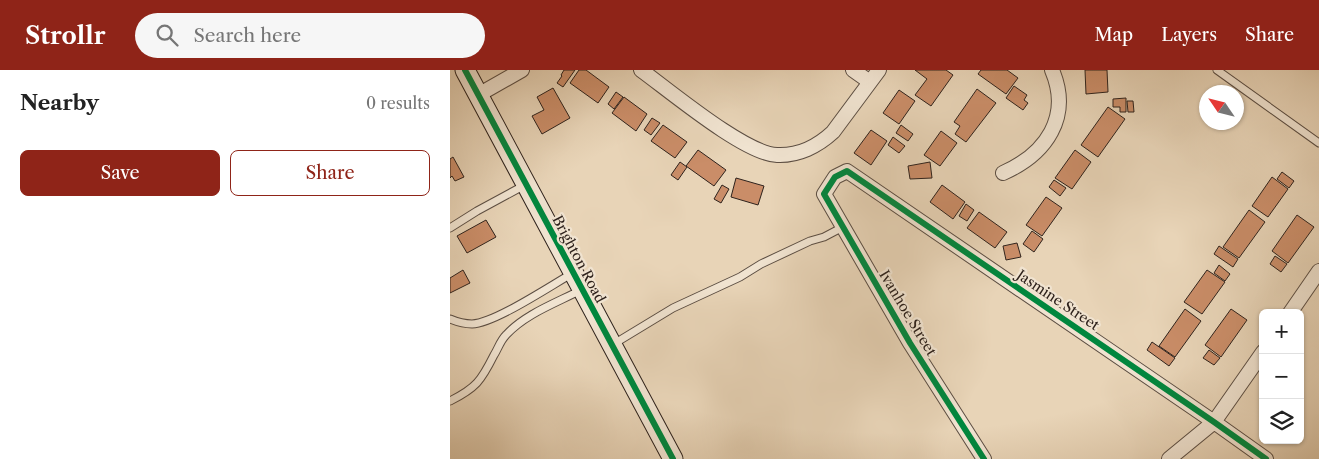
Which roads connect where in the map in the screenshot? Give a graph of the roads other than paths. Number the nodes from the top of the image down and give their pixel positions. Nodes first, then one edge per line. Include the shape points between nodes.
1 (464, 70) edge
2 (522, 70) edge
3 (641, 70) edge
4 (852, 70) edge
5 (879, 70) edge
6 (1052, 70) edge
7 (1217, 70) edge
8 (870, 82) junction
9 (478, 94) junction
10 (1319, 144) edge
11 (1003, 173) dead end
12 (835, 177) joint
13 (526, 184) junction
14 (843, 227) junction
15 (450, 228) edge
16 (1319, 271) edge
17 (577, 281) junction
18 (1293, 309) edge
19 (450, 319) edge
20 (612, 345) junction
21 (1262, 354) edge
22 (450, 401) edge
23 (1214, 422) junction
24 (673, 459) edge
25 (984, 459) edge
26 (1169, 459) edge
27 (1266, 459) edge

1 - 9 street, Brighton Road
2 - 9 street
3 - 8 street via 734,138 776,155 806,150 824,140
4 - 8 street
5 - 8 street
6 - 11 street via 1059,103 1056,122 1032,156
7 - 10 lane
9 - 13 street, Brighton Road
12 - 14 street, Ivanhoe Street via 824,194
12 - 23 street, Jasmine Street via 847,171
13 - 15 lane
13 - 17 street, Brighton Road
14 - 20 lane via 673,308
14 - 25 street, Ivanhoe Street via 910,343
16 - 18 street
17 - 19 lane via 491,320 473,324
17 - 20 street, Brighton Road
17 - 22 lane via 511,329 480,381 470,391
20 - 24 street, Brighton Road
21 - 23 street
23 - 26 street
23 - 27 street, Jasmine Street

